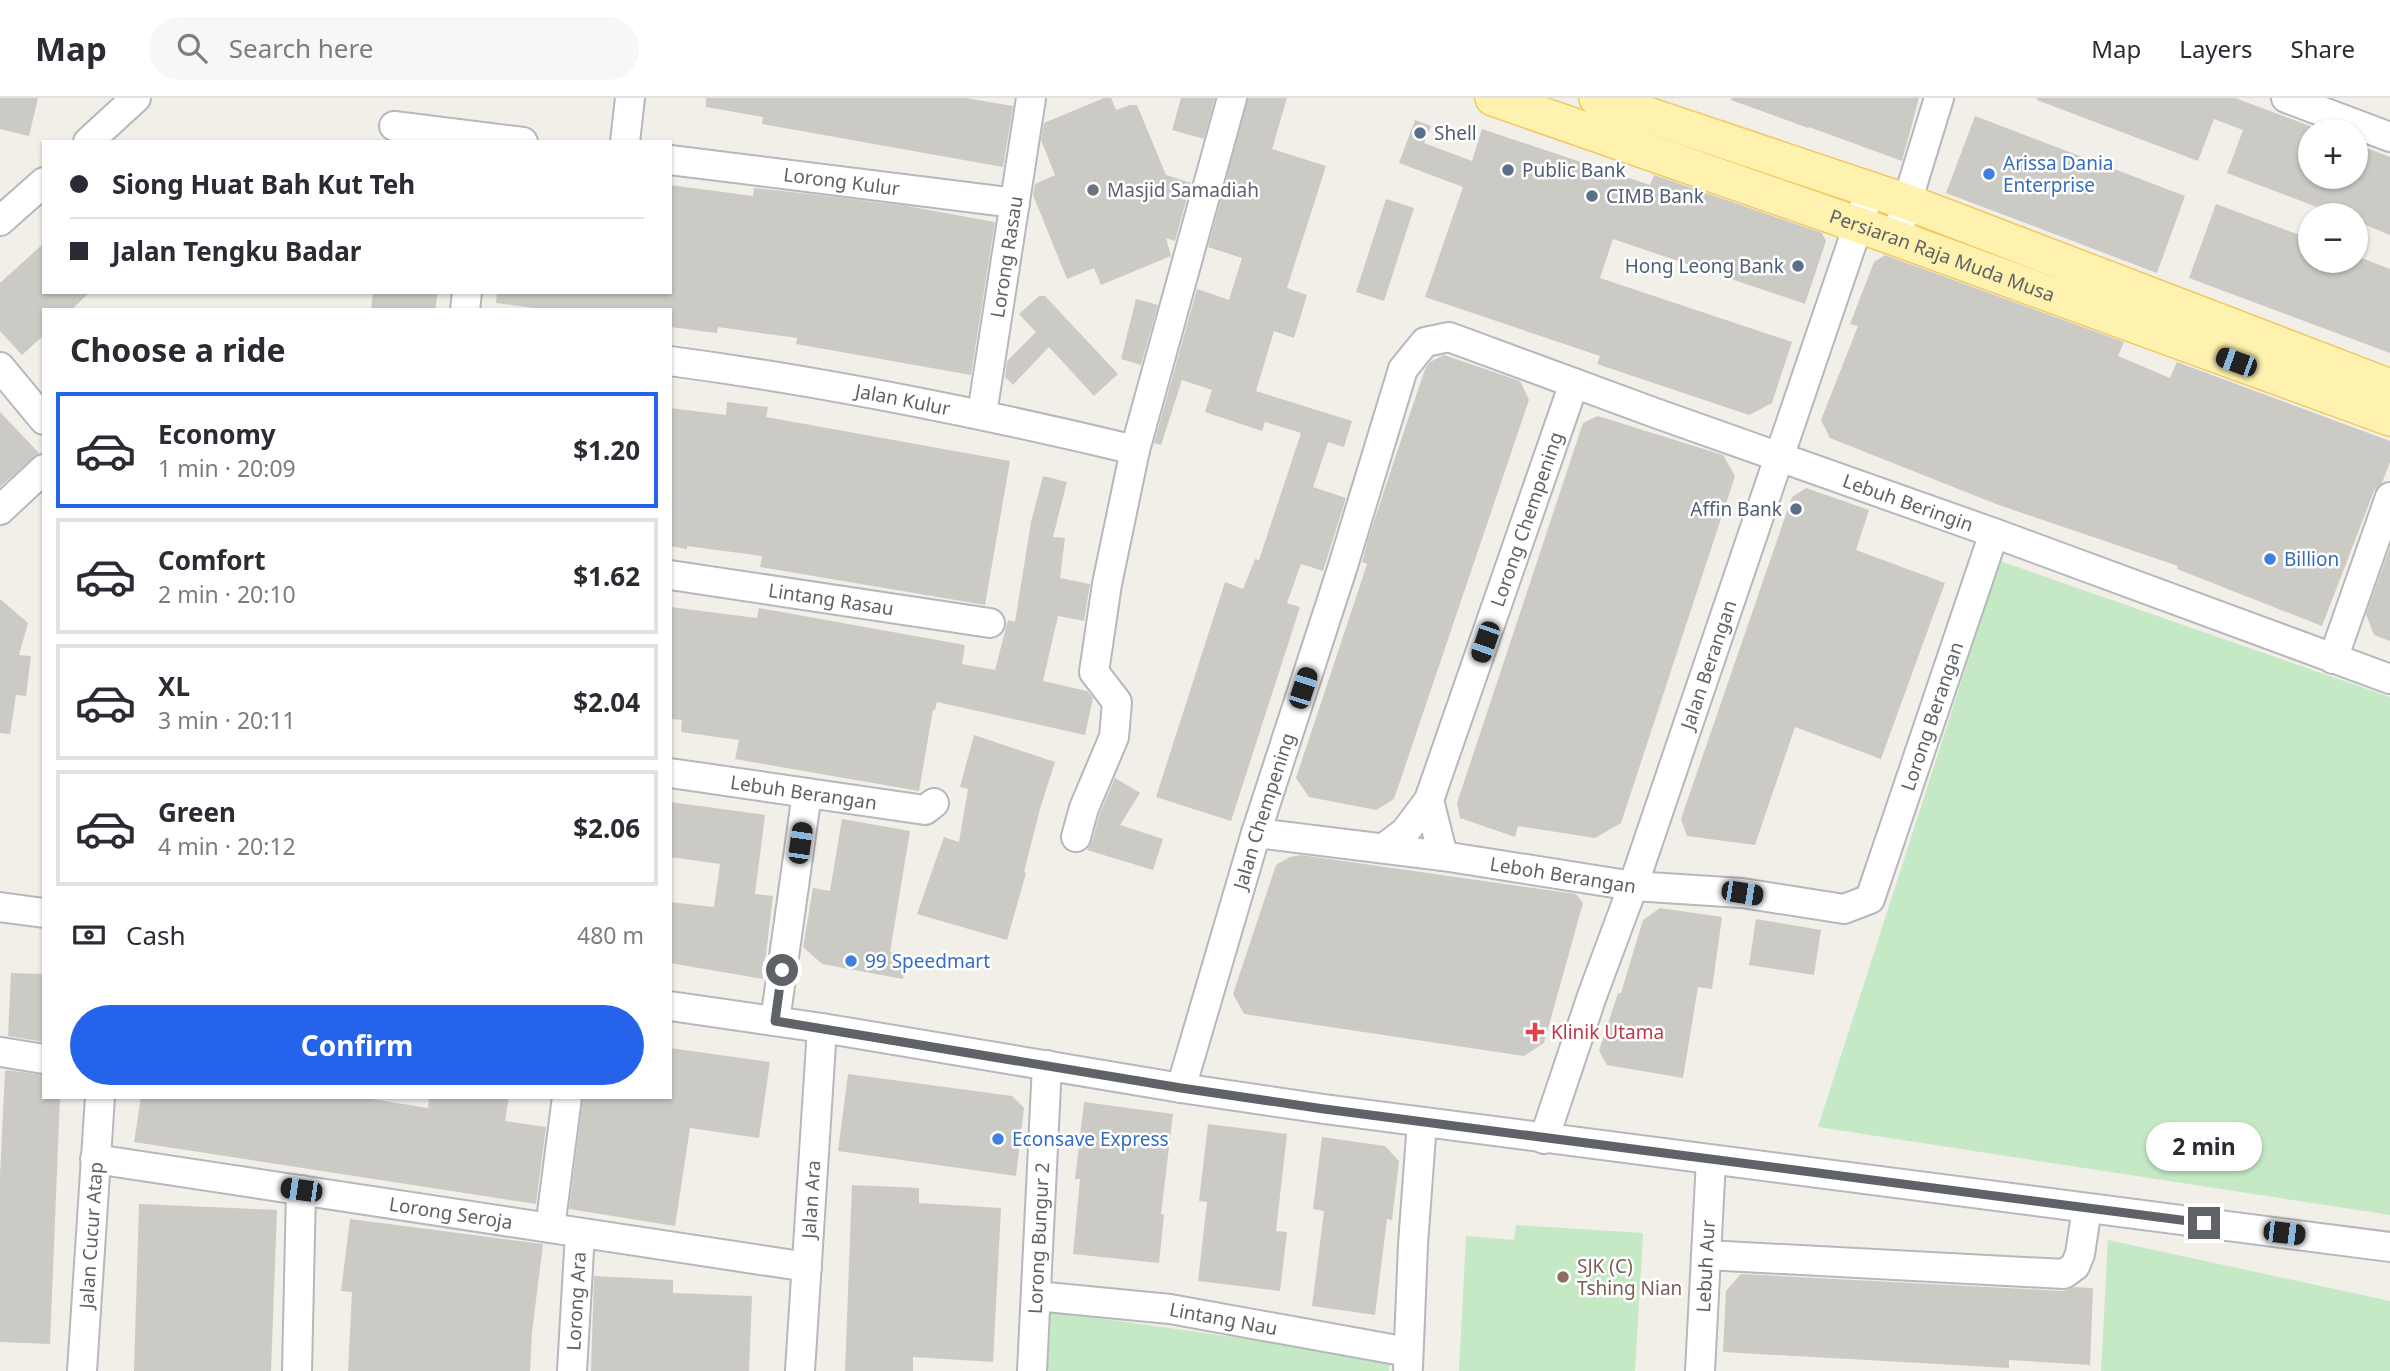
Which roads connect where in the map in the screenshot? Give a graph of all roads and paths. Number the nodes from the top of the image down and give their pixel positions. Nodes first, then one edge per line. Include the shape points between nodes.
1 (136, 98) edge
2 (630, 98) edge
3 (1031, 98) edge
4 (1231, 98) edge
5 (1493, 98) edge
6 (1597, 98) edge
7 (1940, 98) edge
8 (2286, 98) edge
9 (394, 126) dead end
10 (2390, 137) edge
11 (90, 140) edge
12 (489, 140) edge
13 (625, 140) edge
14 (672, 160) edge
15 (42, 184) edge
16 (1870, 190) junction
17 (1907, 202) junction
18 (1015, 203) junction
19 (0, 221) edge
20 (1859, 225) junction
21 (1896, 238) junction
22 (1425, 342) joint
23 (672, 361) edge
24 (0, 367) edge
25 (1574, 383) junction
26 (2390, 387) edge
27 (982, 414) junction
28 (42, 418) edge
29 (2390, 418) edge
30 (1135, 450) junction
31 (1780, 456) junction
32 (42, 471) edge
33 (2390, 497) edge
34 (0, 510) edge
35 (1994, 533) junction
36 (672, 575) edge
37 (990, 623) dead end
38 (2333, 659) junction
39 (2390, 679) edge
40 (672, 773) edge
41 (807, 793) junction
42 (1429, 800) junction
43 (934, 803) dead end
44 (1256, 833) junction
45 (1076, 837) dead end
46 (1384, 848) junction
47 (1443, 856) junction
48 (1633, 886) junction
49 (1870, 899) joint
50 (0, 907) edge
51 (42, 913) edge
52 (672, 1006) edge
53 (775, 1021) junction
54 (822, 1028) junction
55 (1, 1052) edge
56 (42, 1059) edge
57 (1047, 1065) junction
58 (1181, 1088) junction
59 (100, 1099) edge
60 (567, 1099) edge
61 (1422, 1122) junction
62 (1544, 1139) junction
63 (95, 1159) junction
64 (1711, 1160) junction
65 (301, 1190) junction
66 (2087, 1208) junction
67 (550, 1228) junction
68 (580, 1233) junction
69 (2390, 1247) edge
70 (1706, 1255) junction
71 (807, 1268) junction
72 (1036, 1296) junction
73 (1408, 1361) edge
74 (82, 1371) edge
75 (297, 1371) edge
76 (572, 1371) edge
77 (800, 1371) edge
78 (1032, 1371) edge
79 (1700, 1371) edge

1 - 11 street
2 - 13 street
3 - 18 street, Lorong Rasau
4 - 30 street
5 - 20 main road, Persiaran Raja Muda Musa
6 - 16 main road, Persiaran Raja Muda Musa
7 - 17 street
8 - 10 street
9 - 12 street
14 - 18 street, Lorong Kulur
15 - 19 street
16 - 17 main road, Persiaran Raja Muda Musa
16 - 20 street, Jalan Berangan
17 - 21 street
17 - 26 main road, Persiaran Raja Muda Musa
18 - 27 street, Lorong Rasau
20 - 21 main road, Persiaran Raja Muda Musa
20 - 31 street, Jalan Berangan
21 - 29 main road, Persiaran Raja Muda Musa
22 - 25 street, Lebuh Beringin via 1449,337
22 - 44 street, Jalan Chempening via 1403,369
23 - 27 street, Jalan Kulur
24 - 28 street
25 - 31 street, Lebuh Beringin
25 - 42 street, Lorong Chempening
27 - 30 street, Jalan Kulur
30 - 45 street via 1094,672 1117,702 1114,737
31 - 35 street, Lebuh Beringin
31 - 48 street, Jalan Berangan
32 - 34 street
33 - 38 street
35 - 38 street, Lebuh Beringin
35 - 49 street, Lorong Berangan
36 - 37 street, Lintang Rasau
38 - 39 street, Lebuh Beringin
40 - 41 street, Lebuh Berangan
41 - 43 street, Lebuh Berangan via 925,810
41 - 53 street
42 - 46 street via 1405,832
42 - 47 street
44 - 46 street, Leboh Berangan
44 - 58 street, Jalan Chempening
46 - 47 street, Leboh Berangan
47 - 48 street, Leboh Berangan
48 - 49 street, Leboh Berangan via 1742,893 1843,909
48 - 62 street, Jalan Berangan
50 - 51 street
52 - 53 street
53 - 54 street
54 - 57 street
54 - 71 street, Jalan Ara
55 - 56 street
57 - 58 street
57 - 72 street, Lorong Bungur 2
58 - 61 street
59 - 63 street, Jalan Cucur Atap
60 - 67 street
61 - 62 street
61 - 73 street
62 - 64 street
63 - 65 street, Lorong Seroja
63 - 74 street, Jalan Cucur Atap
64 - 66 street
64 - 70 street, Lebuh Aur
65 - 67 street, Lorong Seroja
65 - 75 street
66 - 69 street
66 - 70 street via 2080,1254 2075,1266 2064,1274
67 - 68 street, Lorong Seroja
68 - 71 street, Lorong Seroja
68 - 76 street, Lorong Ara
70 - 79 street, Lebuh Aur
71 - 77 street, Jalan Ara
72 - 73 street, Lintang Nau via 1170,1309
72 - 78 street, Lorong Bungur 2

